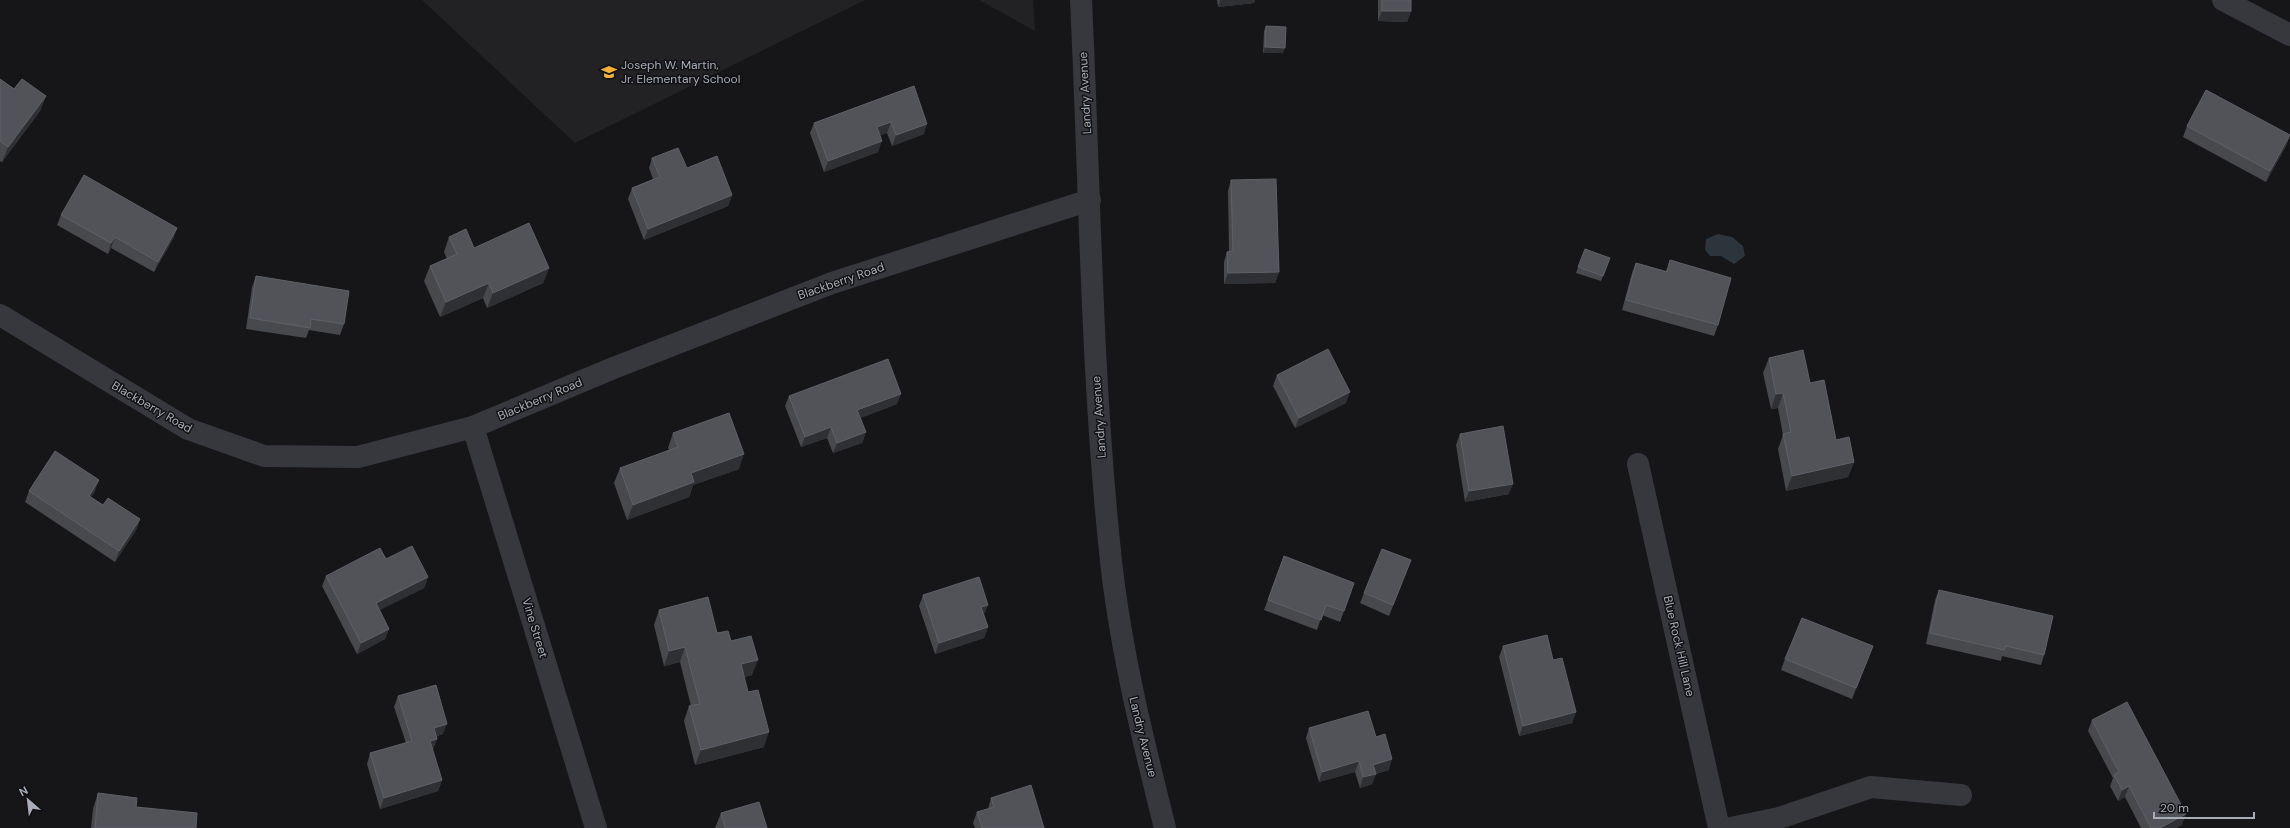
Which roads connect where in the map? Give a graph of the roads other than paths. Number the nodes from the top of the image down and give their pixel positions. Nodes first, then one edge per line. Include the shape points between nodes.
1 (1081, 0) edge
2 (2222, 0) edge
3 (2290, 35) edge
4 (1090, 200) junction
5 (0, 315) edge
6 (474, 427) junction
7 (1638, 464) dead end
8 (1961, 795) dead end
9 (596, 828) edge
10 (1165, 828) edge
11 (1719, 828) edge
12 (1730, 828) edge

1 - 4 street, Landry Avenue
2 - 3 street
4 - 6 street, Blackberry Road via 832,283 611,369
4 - 10 street, Landry Avenue via 1099,424 1112,563 1132,694
5 - 6 street, Blackberry Road via 188,429 264,456 358,457
6 - 9 street, Vine Street
7 - 11 street, Blue Rock Hill Lane
8 - 12 street via 1871,788 1779,818

